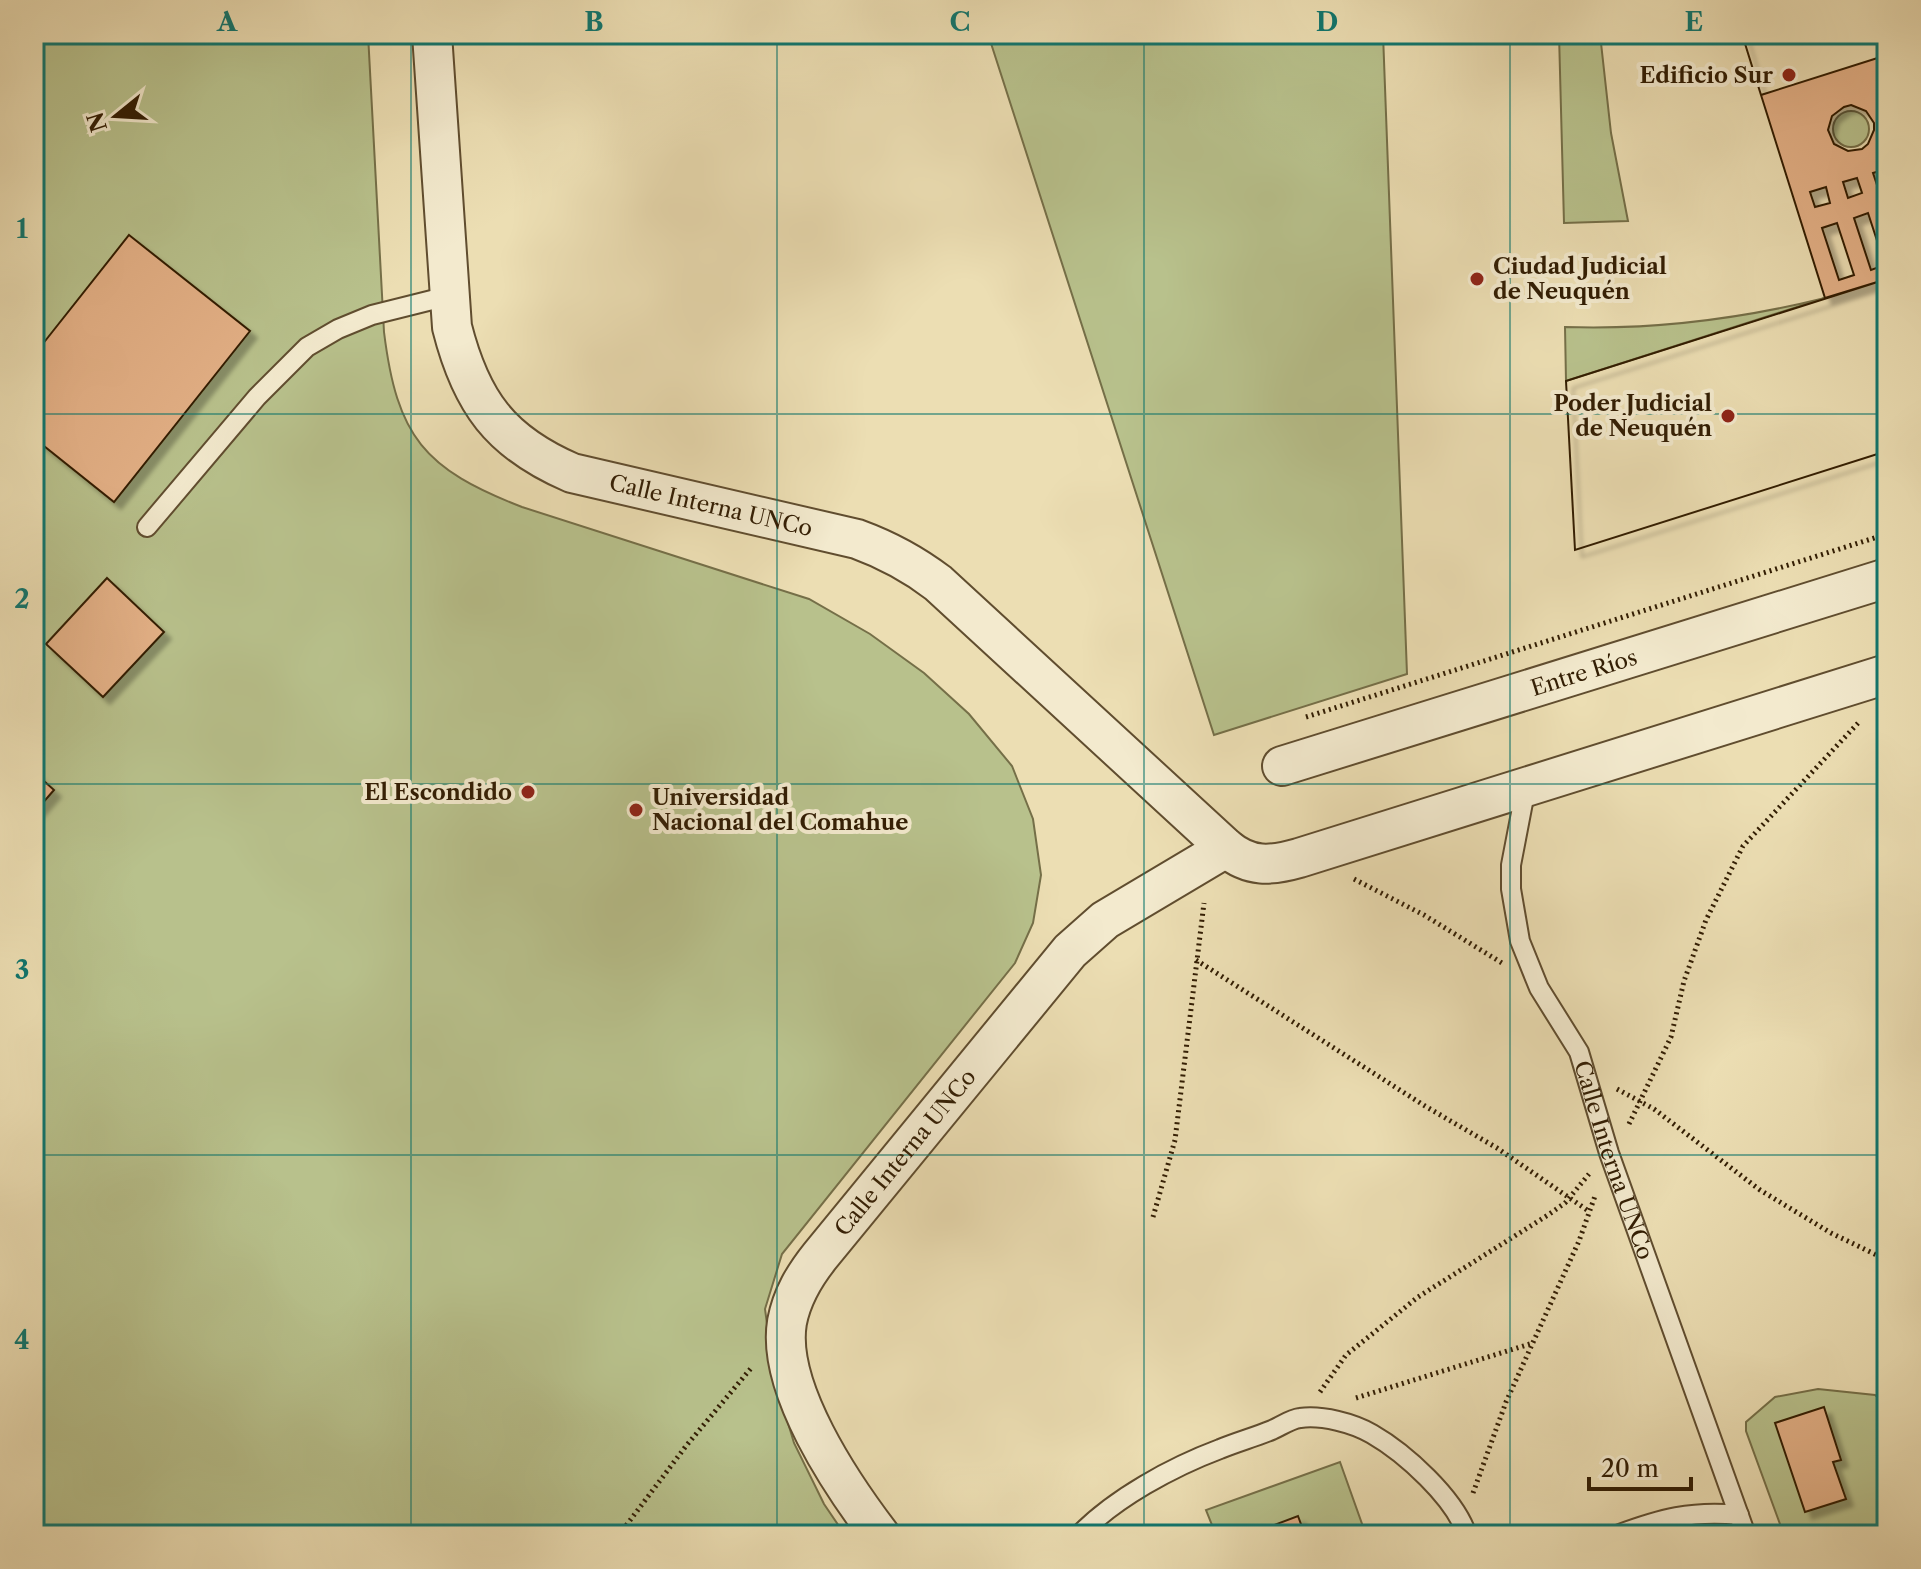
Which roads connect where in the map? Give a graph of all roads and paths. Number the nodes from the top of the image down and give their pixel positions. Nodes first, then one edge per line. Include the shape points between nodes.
1 (432, 34) edge
2 (448, 296) junction
3 (147, 527) dead end
4 (1887, 534) edge
5 (1887, 578) edge
6 (1887, 674) edge
7 (1866, 715) dead end
8 (1306, 717) dead end
9 (1282, 766) dead end
10 (1526, 787) junction
11 (1226, 848) junction
12 (1341, 874) dead end
13 (1206, 890) dead end
14 (1196, 960) junction
15 (1539, 988) junction
16 (1585, 1070) junction
17 (1641, 1103) junction
18 (1609, 1153) junction
19 (1568, 1196) junction
20 (1590, 1212) junction
21 (1153, 1217) dead end
22 (1887, 1260) edge
23 (787, 1325) junction
24 (1533, 1343) junction
25 (1299, 1417) junction
26 (1739, 1515) junction
27 (1466, 1532) edge
28 (619, 1535) edge
29 (880, 1535) edge
30 (1079, 1535) edge
31 (1617, 1535) edge
32 (1746, 1535) edge

1 - 2 street, Calle Interna UNCo
2 - 3 lane via 372,315 307,347 257,397
2 - 11 street, Calle Interna UNCo via 471,385 487,413 541,460 572,473 857,539 914,565
4 - 8 path
5 - 9 street, Entre Ríos
6 - 10 street, Calle Interna UNCo
7 - 17 path via 1743,846 1706,920 1671,1037
10 - 11 street, Calle Interna UNCo via 1284,862 1251,864
10 - 15 lane, Calle Interna UNCo via 1511,889 1520,941
11 - 23 street, Calle Interna UNCo via 1105,920 1070,951 820,1256 793,1299
12 - 15 path via 1424,915
13 - 14 path
14 - 19 path
14 - 21 path via 1175,1140
15 - 16 lane, Calle Interna UNCo
16 - 17 path
16 - 18 lane, Calle Interna UNCo
17 - 18 path via 1630,1117 1626,1139
17 - 22 path via 1760,1190
18 - 19 path
18 - 20 path
18 - 26 lane, Calle Interna UNCo
19 - 20 path
19 - 25 path via 1548,1215 1418,1297 1365,1338
20 - 24 path
23 - 28 path
23 - 29 street, Calle Interna UNCo via 796,1390 816,1436
24 - 25 path
24 - 27 path via 1475,1483
25 - 27 lane via 1348,1424 1371,1434 1437,1487
25 - 30 lane via 1147,1485 1099,1515
26 - 31 lane via 1709,1512 1662,1518
26 - 32 lane, Calle Interna UNCo

